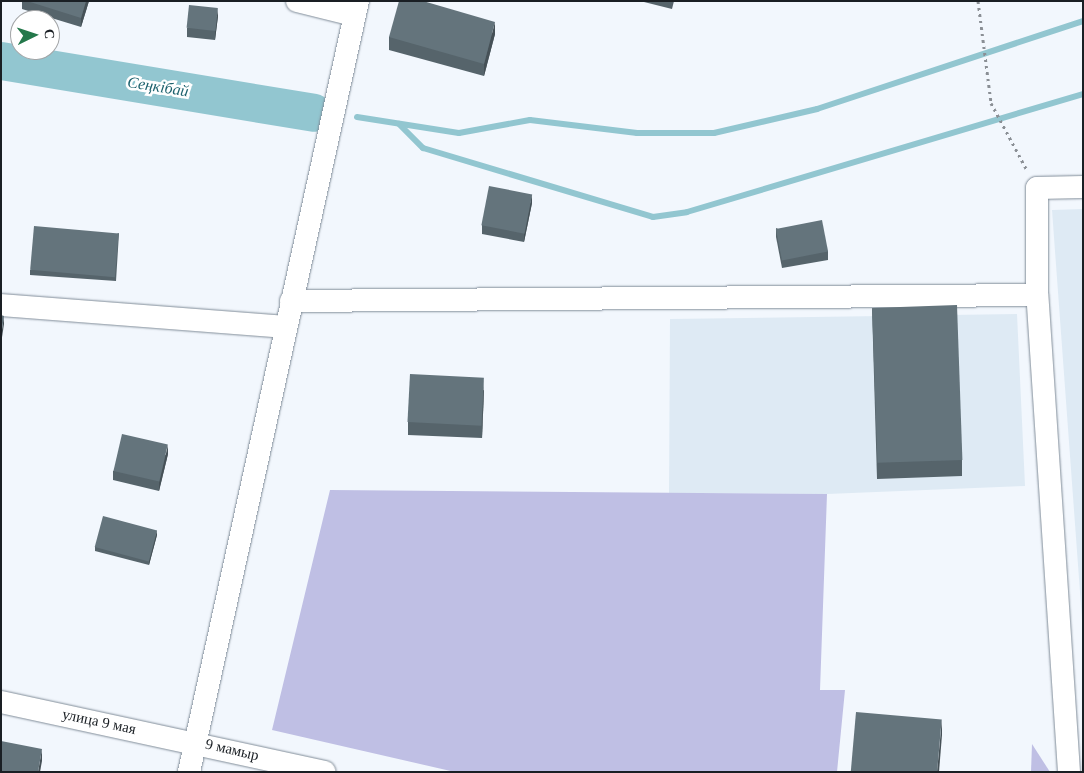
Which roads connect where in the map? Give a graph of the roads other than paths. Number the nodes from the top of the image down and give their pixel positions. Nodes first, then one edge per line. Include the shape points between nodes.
1 (297, 1) edge
2 (356, 8) edge
3 (1083, 187) edge
4 (1037, 295) junction
5 (291, 300) junction
6 (1, 305) edge
7 (285, 327) junction
8 (1, 702) edge
9 (196, 742) junction
10 (189, 772) edge
11 (325, 772) edge
12 (1069, 772) edge

1 - 2 street
2 - 5 street
3 - 4 street via 1037,188
4 - 5 street
4 - 12 street
5 - 7 street
6 - 7 street
7 - 9 street
8 - 9 street, улица 9 мая
9 - 10 street
9 - 11 street, 9 мамыр

